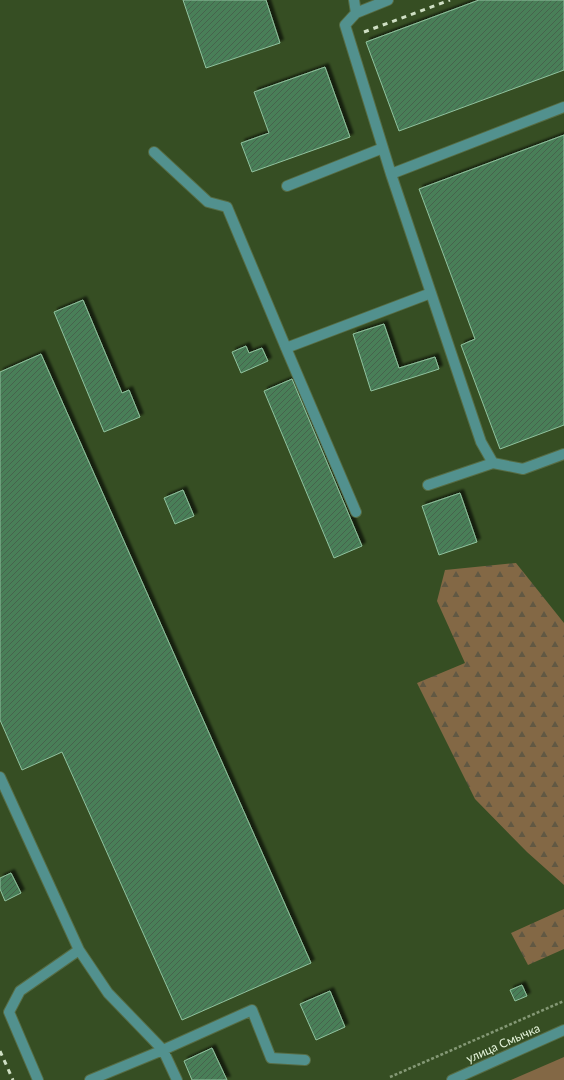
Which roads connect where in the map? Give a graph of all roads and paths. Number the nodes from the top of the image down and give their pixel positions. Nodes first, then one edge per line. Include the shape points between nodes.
1 (354, 0) edge
2 (388, 0) edge
3 (356, 13) junction
4 (564, 107) edge
5 (383, 148) junction
6 (154, 152) dead end
7 (391, 174) junction
8 (287, 186) dead end
9 (431, 293) junction
10 (286, 348) junction
11 (564, 454) edge
12 (493, 463) junction
13 (428, 485) dead end
14 (356, 512) dead end
15 (0, 777) edge
16 (79, 950) junction
17 (564, 1002) edge
18 (564, 1030) edge
19 (163, 1050) junction
20 (305, 1060) dead end
21 (390, 1077) dead end
22 (38, 1080) edge
23 (90, 1080) edge
24 (177, 1080) edge
25 (452, 1080) edge

1 - 3 street
2 - 3 street
3 - 5 street via 345,25
4 - 7 street
5 - 7 street
5 - 8 street
6 - 10 street via 208,202 227,207
7 - 9 street
9 - 10 street
9 - 12 street via 481,442
10 - 14 street
11 - 12 street via 523,469
12 - 13 street
15 - 16 street
16 - 19 street via 108,993
16 - 22 street via 20,991 9,1012
17 - 21 path
18 - 25 street, улица Смычка
19 - 20 street via 252,1010 271,1058
19 - 23 street
19 - 24 street

